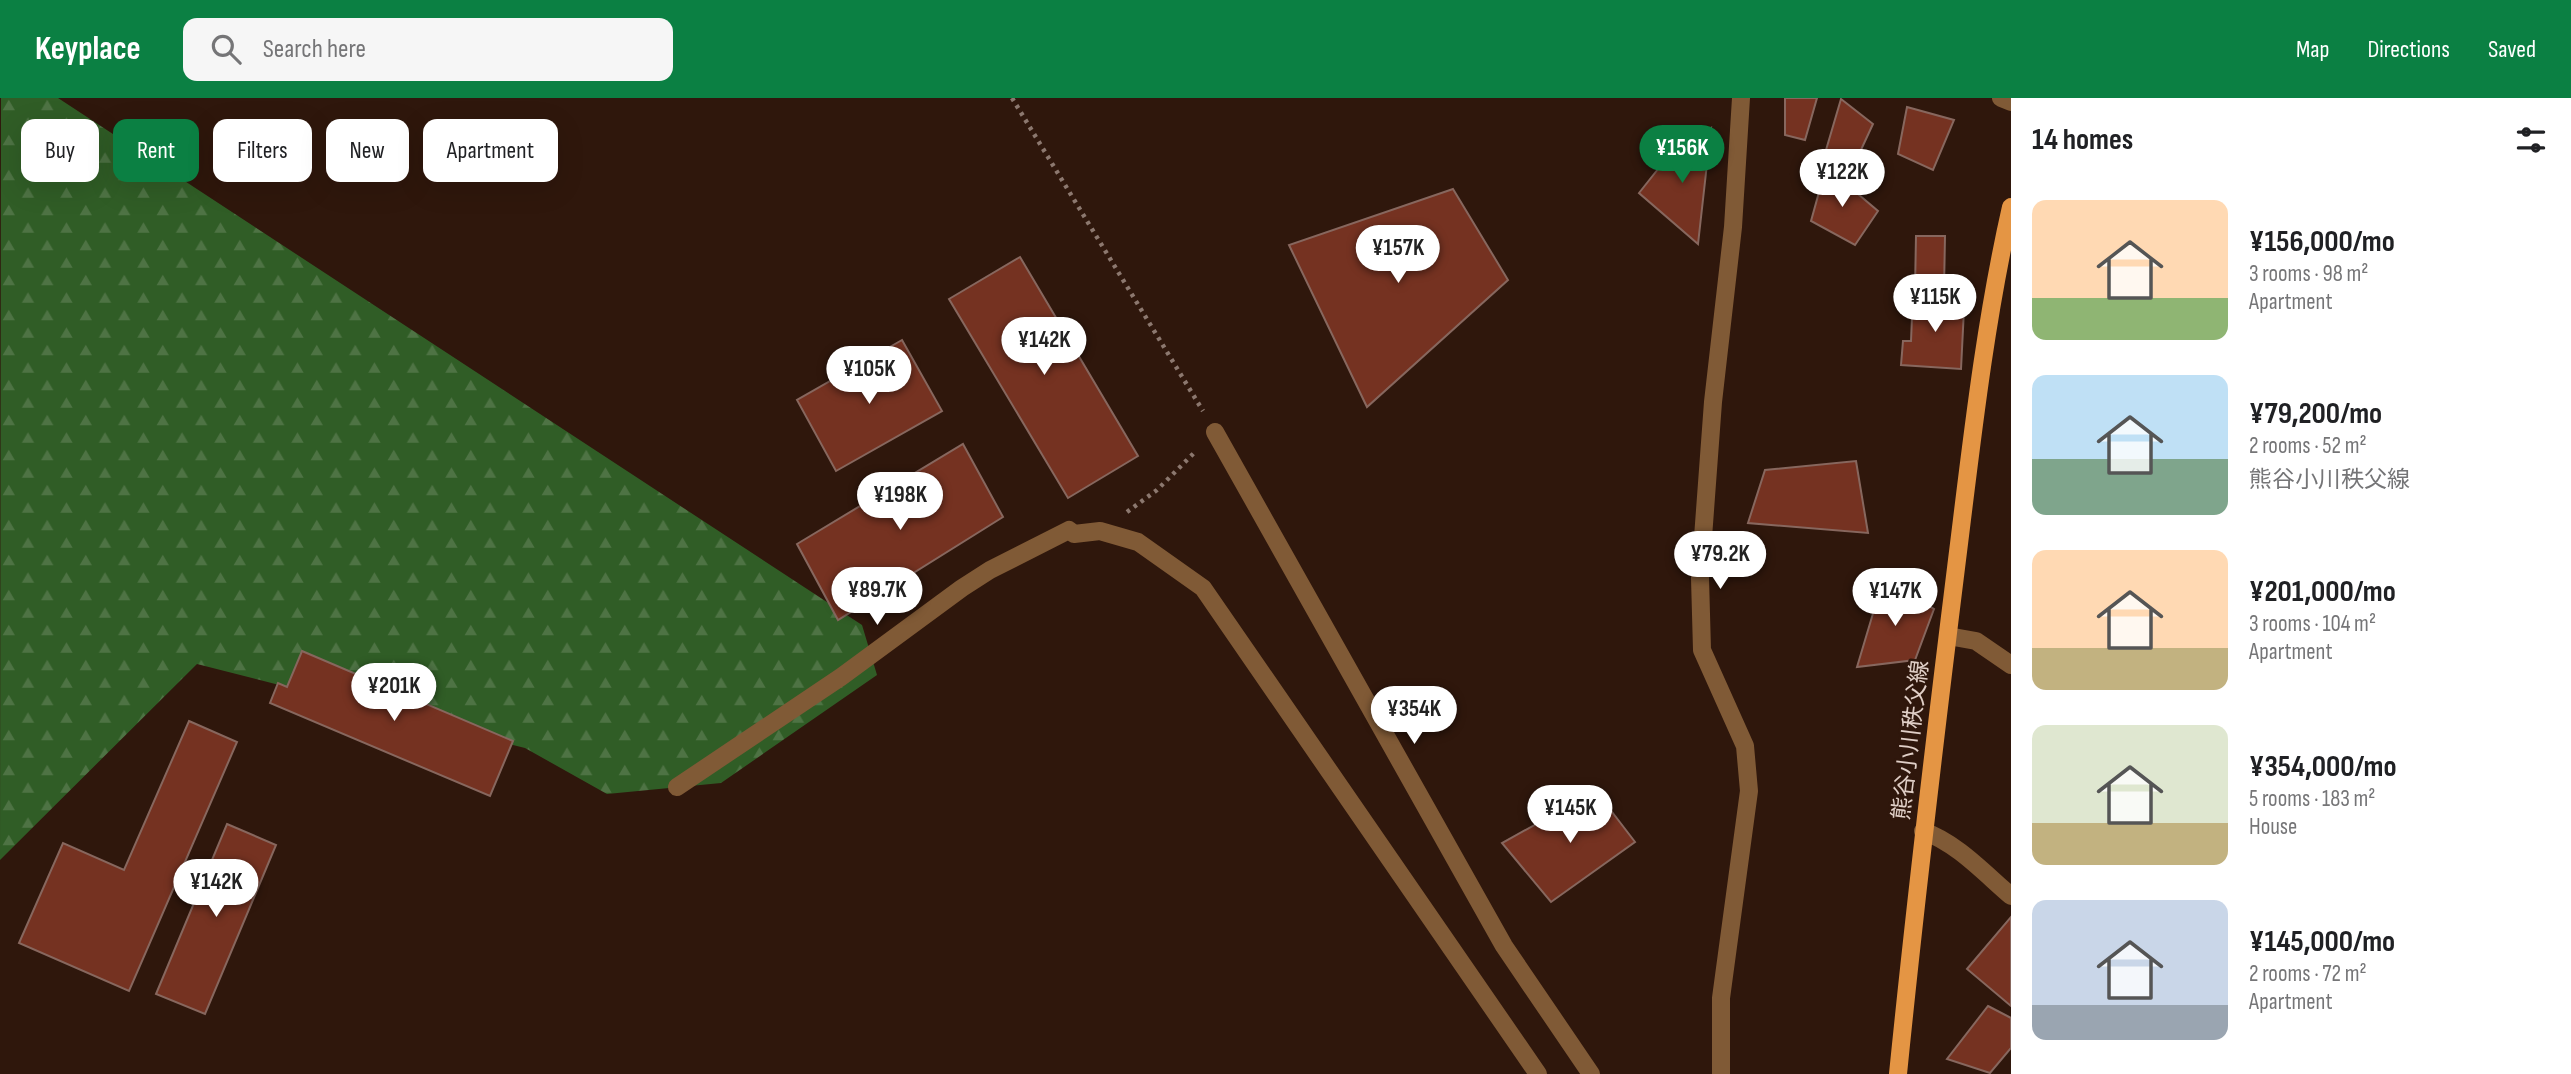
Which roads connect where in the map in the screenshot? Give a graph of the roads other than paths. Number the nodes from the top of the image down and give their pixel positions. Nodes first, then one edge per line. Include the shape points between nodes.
1 (1741, 98) edge
2 (2001, 98) edge
3 (2011, 103) edge
4 (2011, 207) edge
5 (1215, 432) road end
6 (1948, 636) junction
7 (2011, 665) edge
8 (677, 786) dead end
9 (1923, 831) junction
10 (2011, 896) edge
11 (1538, 1074) edge
12 (1591, 1074) edge
13 (1721, 1074) edge
14 (1898, 1074) edge

1 - 13 street via 1700,578 1702,650 1745,746 1749,791 1721,998
2 - 3 street
4 - 6 main road, 熊谷小川秩父線 via 1978,398
5 - 12 street via 1504,946
6 - 7 street via 1976,641
6 - 9 main road, 熊谷小川秩父線
8 - 11 street via 990,570 1069,530 1074,534 1100,531 1139,541 1203,588
9 - 10 street via 1938,836
9 - 14 main road, 熊谷小川秩父線

